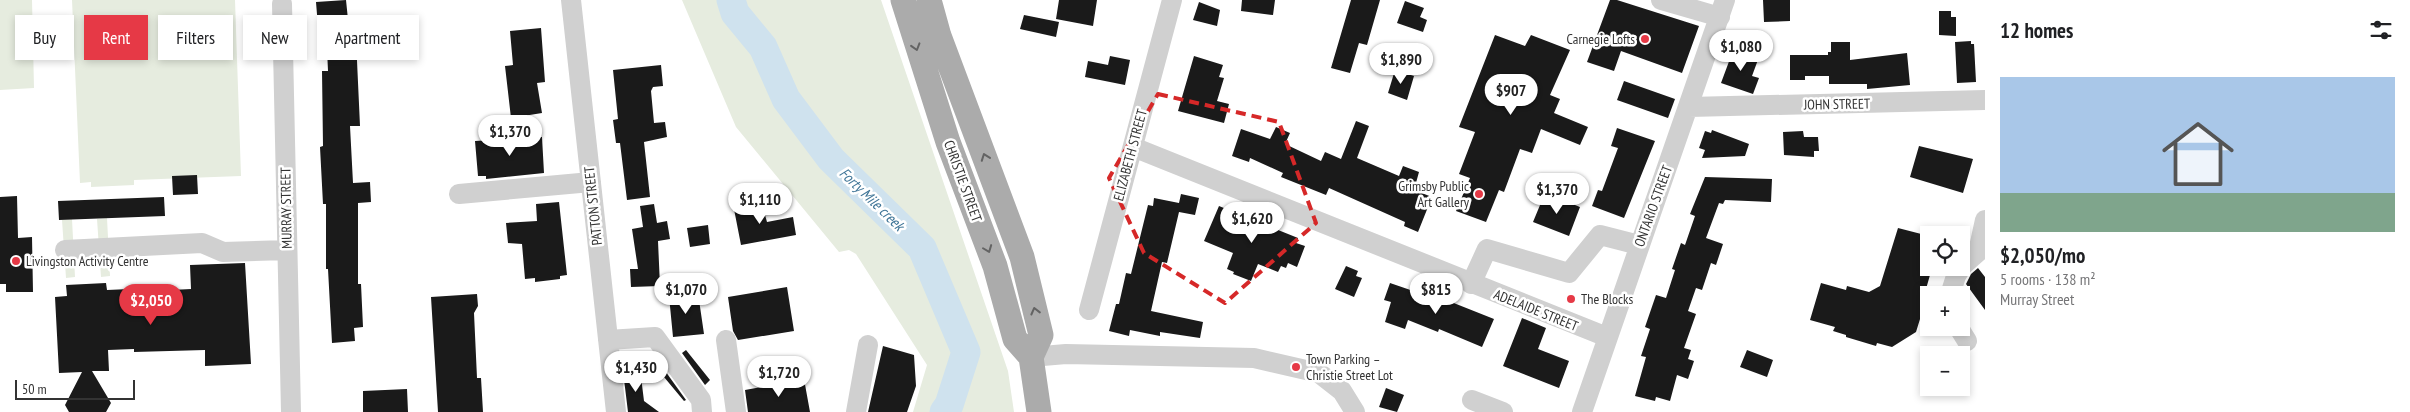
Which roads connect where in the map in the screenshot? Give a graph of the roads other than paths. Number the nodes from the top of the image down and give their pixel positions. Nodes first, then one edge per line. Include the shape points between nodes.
1 (571, 0) edge
2 (903, 0) edge
3 (929, 0) edge
4 (1172, 0) edge
5 (1661, 0) edge
6 (282, 4) dead end
7 (1723, 9) edge
8 (1985, 100) edge
9 (1689, 107) junction
10 (1133, 147) junction
11 (591, 182) junction
12 (460, 194) dead end
13 (1985, 220) edge
14 (1639, 245) junction
15 (65, 250) dead end
16 (287, 250) junction
17 (1970, 259) edge
18 (1471, 284) junction
19 (1089, 310) dead end
20 (1607, 337) junction
21 (608, 340) junction
22 (726, 340) dead end
23 (868, 345) dead end
24 (1031, 357) junction
25 (1472, 400) dead end
26 (291, 412) edge
27 (616, 412) edge
28 (702, 412) edge
29 (736, 412) edge
30 (856, 412) edge
31 (1039, 412) edge
32 (1355, 412) edge
33 (1503, 412) edge
34 (1582, 412) edge

1 - 11 street, PATTON STREET
2 -> 24 main road, CHRISTIE STREET via 948,142 995,266 1015,339
24 -> 3 main road, CHRISTIE STREET via 1041,335 1022,257 939,36
4 - 10 street, ELIZABETH STREET
5 - 7 street
6 - 16 street, MURRAY STREET
7 - 9 street, ONTARIO STREET
8 - 9 street, JOHN STREET
9 - 14 street, ONTARIO STREET
10 - 18 street, ADELAIDE STREET
10 - 19 street, ELIZABETH STREET
11 - 12 street
11 - 21 street, PATTON STREET
13 - 17 street via 1978,252
14 - 18 street via 1600,235 1569,273 1487,250
14 - 20 street, ONTARIO STREET
15 - 16 street via 202,243 223,252
16 - 26 street, MURRAY STREET
18 - 20 street, ADELAIDE STREET
20 - 34 street, ONTARIO STREET
21 - 27 street, PATTON STREET
21 - 28 street via 655,337 701,400
22 - 29 street
23 - 30 street
24 - 31 main road
24 - 32 street via 1066,354 1254,358 1319,373 1342,391
25 - 33 street

